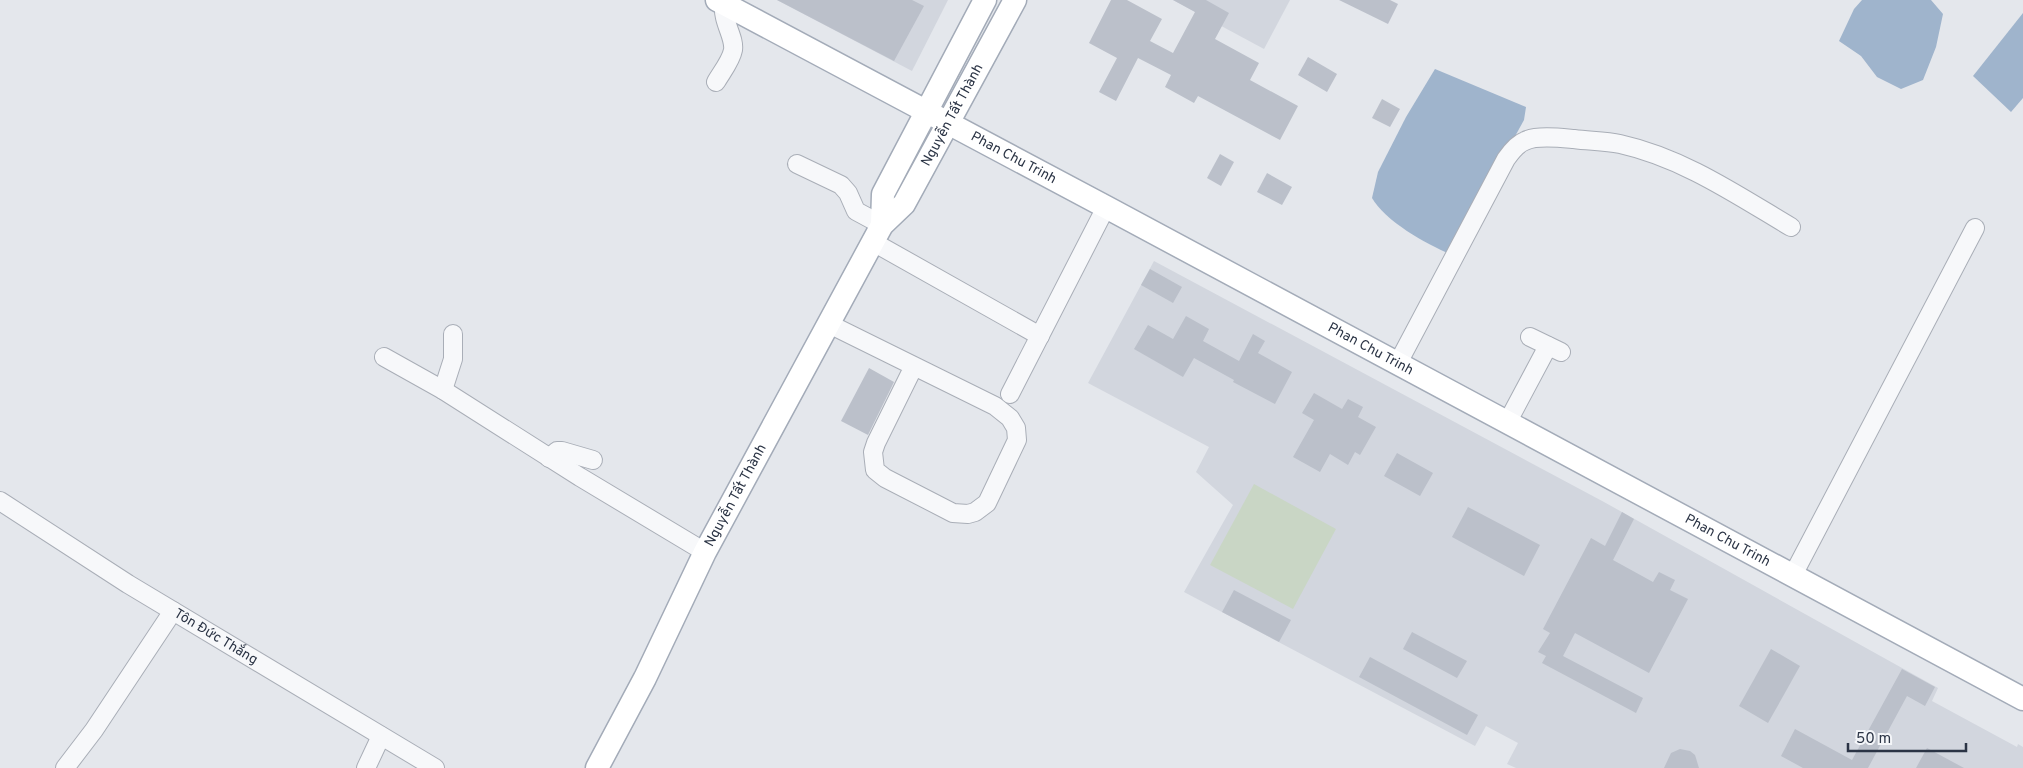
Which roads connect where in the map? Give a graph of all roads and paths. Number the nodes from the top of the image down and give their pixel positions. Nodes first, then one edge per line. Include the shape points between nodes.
1 (985, 0) edge
2 (1015, 0) edge
3 (720, 2) edge
4 (716, 82) dead end
5 (926, 112) junction
6 (949, 124) junction
7 (797, 164) dead end
8 (1106, 206) junction
9 (1791, 227) dead end
10 (1976, 228) dead end
11 (877, 234) junction
12 (829, 324) junction
13 (453, 334) dead end
14 (1040, 336) junction
15 (1530, 337) dead end
16 (384, 357) dead end
17 (1398, 363) junction
18 (914, 366) junction
19 (444, 390) junction
20 (1010, 394) dead end
21 (1507, 423) junction
22 (549, 458) junction
23 (594, 460) dead end
24 (0, 501) edge
25 (706, 552) junction
26 (1793, 575) junction
27 (173, 611) junction
28 (2023, 699) edge
29 (381, 736) junction
30 (65, 768) edge
31 (366, 768) edge
32 (435, 768) edge
33 (597, 768) edge

1 - 5 main road, Nguyễn Tất Thành
2 - 6 main road, Nguyễn Tất Thành
3 - 4 street via 733,50
3 - 5 main road, Phan Chu Trinh
5 - 6 main road, Phan Chu Trinh
5 - 11 main road, Nguyễn Tất Thành via 883,194
6 - 8 main road, Phan Chu Trinh
6 - 11 main road, Nguyễn Tất Thành via 904,204
7 - 11 street via 841,186 856,211
8 - 14 street
8 - 17 main road, Phan Chu Trinh
9 - 17 street via 1712,180 1644,151 1619,144 1563,138 1526,140 1506,159
10 - 26 street
11 - 12 main road, Nguyễn Tất Thành
11 - 14 street
12 - 18 street
12 - 25 main road, Nguyễn Tất Thành
13 - 19 street via 453,359
14 - 20 street
15 - 21 street via 1554,349
16 - 19 street
17 - 21 main road, Phan Chu Trinh
18 - 18 street via 995,406 1010,418 1016,428 1016,445 987,503 975,512 953,513 875,470 873,452 876,443
19 - 22 street
21 - 26 main road, Phan Chu Trinh
22 - 23 street via 562,450
22 - 25 street
24 - 27 street, Tôn Đức Thắng
25 - 33 main road, Nguyễn Tất Thành via 646,678
26 - 28 main road, Phan Chu Trinh
27 - 29 street, Tôn Đức Thắng
27 - 30 street
29 - 31 street
29 - 32 street, Tôn Đức Thắng

